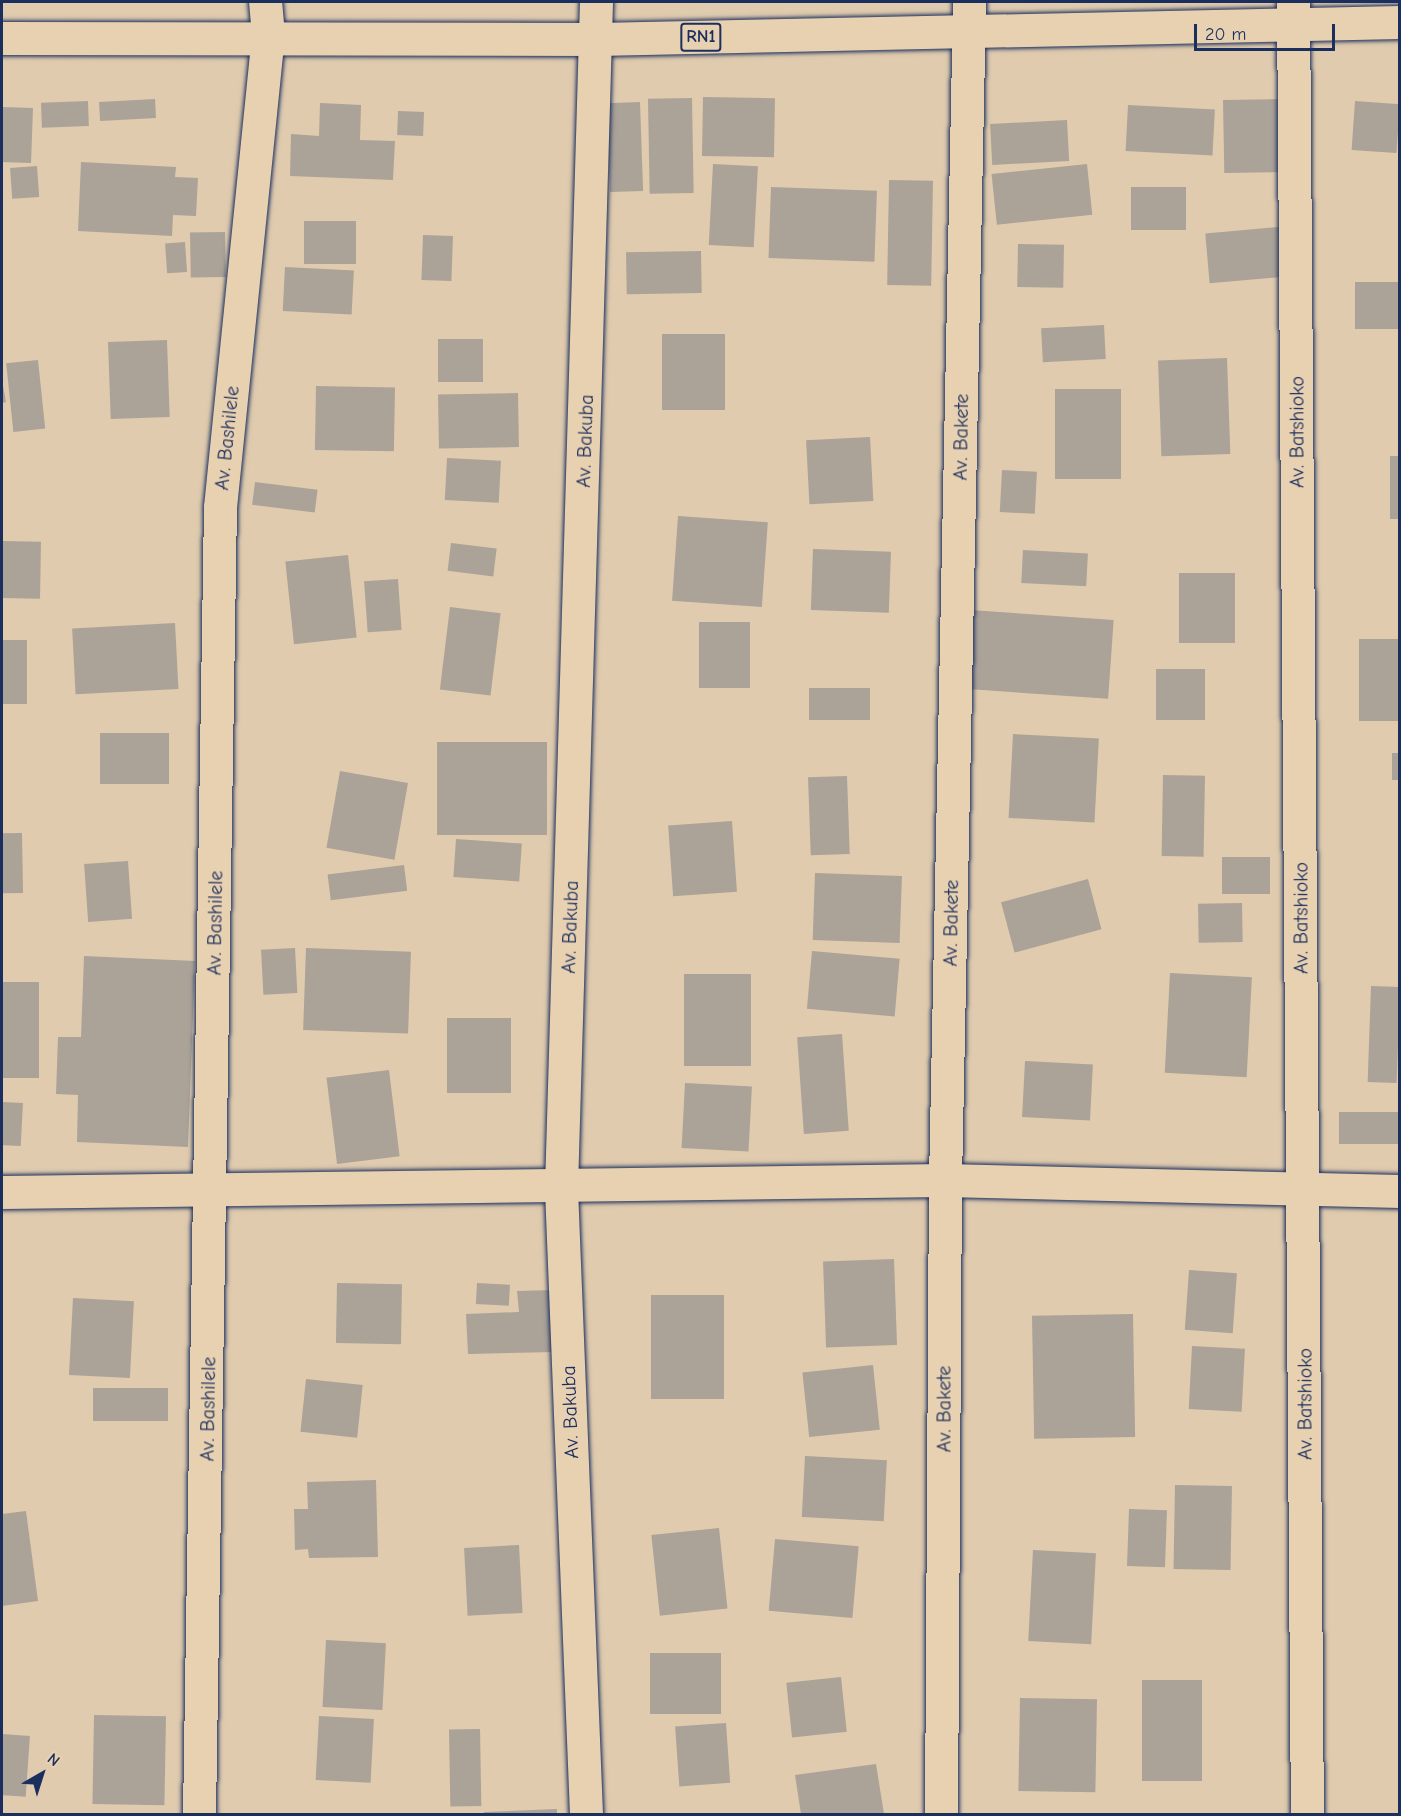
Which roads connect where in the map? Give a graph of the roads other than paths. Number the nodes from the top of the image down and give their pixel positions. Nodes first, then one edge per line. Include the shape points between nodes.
1 (265, 2) edge
2 (597, 2) edge
3 (1294, 11) edge
4 (970, 16) edge
5 (1400, 22) edge
6 (268, 34) junction
7 (2, 39) edge
8 (597, 39) junction
9 (945, 1180) junction
10 (561, 1188) junction
11 (1304, 1190) junction
12 (213, 1191) junction
13 (1400, 1191) edge
14 (2, 1192) edge
15 (199, 1815) edge
16 (586, 1815) edge
17 (941, 1815) edge
18 (1307, 1815) edge

1 - 6 main road, Av. Bashilele
2 - 8 main road, Av. Bakuba
3 - 4 main road, RN1
3 - 5 main road, RN1
3 - 11 main road, Av. Batshioko
4 - 8 main road, RN1
4 - 9 main road, Av. Bakete
6 - 7 main road, RN1
6 - 8 main road, RN1
6 - 12 main road, Av. Bashilele via 220,507
8 - 10 main road, Av. Bakuba
9 - 10 main road
9 - 11 main road
9 - 17 main road, Av. Bakete
10 - 12 main road
10 - 16 main road, Av. Bakuba
11 - 13 main road
11 - 18 main road, Av. Batshioko
12 - 14 main road
12 - 15 main road, Av. Bashilele

